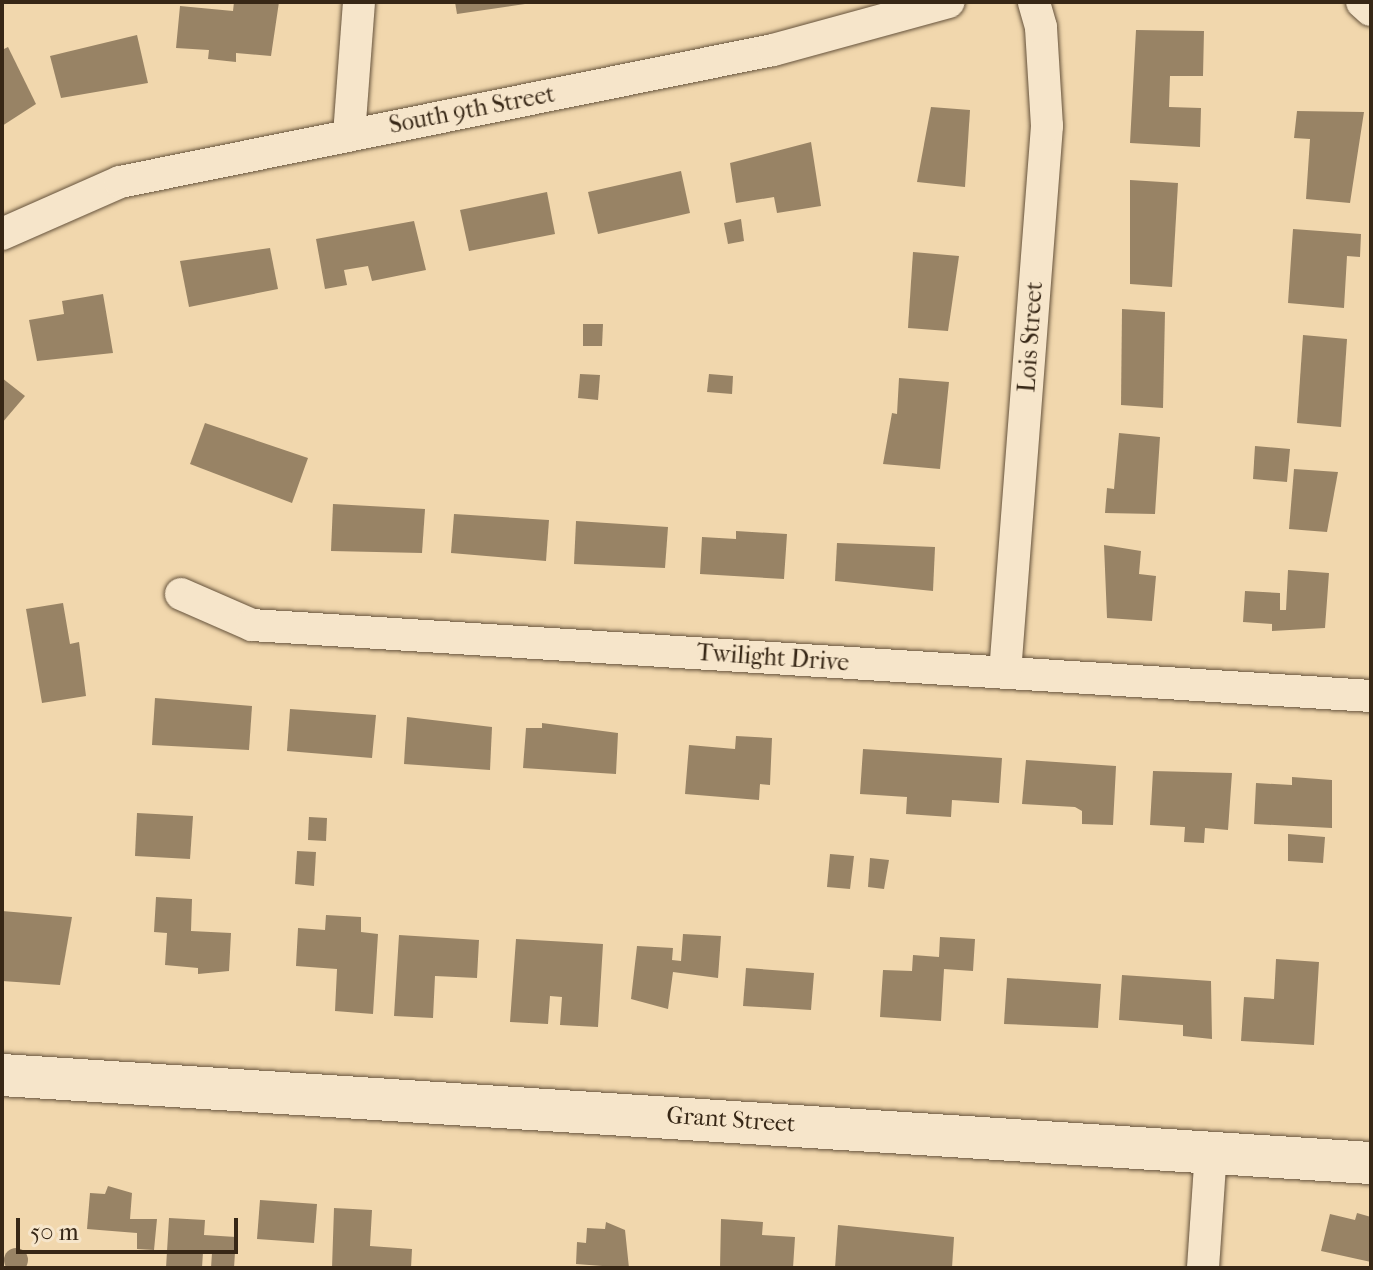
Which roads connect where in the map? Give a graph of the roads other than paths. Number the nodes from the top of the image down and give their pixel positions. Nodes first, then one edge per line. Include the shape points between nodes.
1 (359, 2) edge
2 (949, 2) edge
3 (1034, 2) edge
4 (1362, 2) edge
5 (1371, 10) edge
6 (349, 135) junction
7 (2, 234) edge
8 (181, 594) dead end
9 (1005, 673) junction
10 (1371, 696) edge
11 (2, 1059) edge
12 (2, 1075) edge
13 (90, 1077) junction
14 (1211, 1152) junction
15 (1371, 1158) edge
16 (1203, 1268) edge

1 - 6 street
2 - 6 street, South 9th Street via 773,50
3 - 9 street, Lois Street via 1041,27 1047,126
4 - 5 street
6 - 7 street, South 9th Street via 120,182
8 - 9 street, Twilight Drive via 252,625
9 - 10 street, Twilight Drive
11 - 13 street, Grant Street
12 - 13 street, Grant Street
13 - 14 street, Grant Street
14 - 15 street, Grant Street
14 - 16 street

